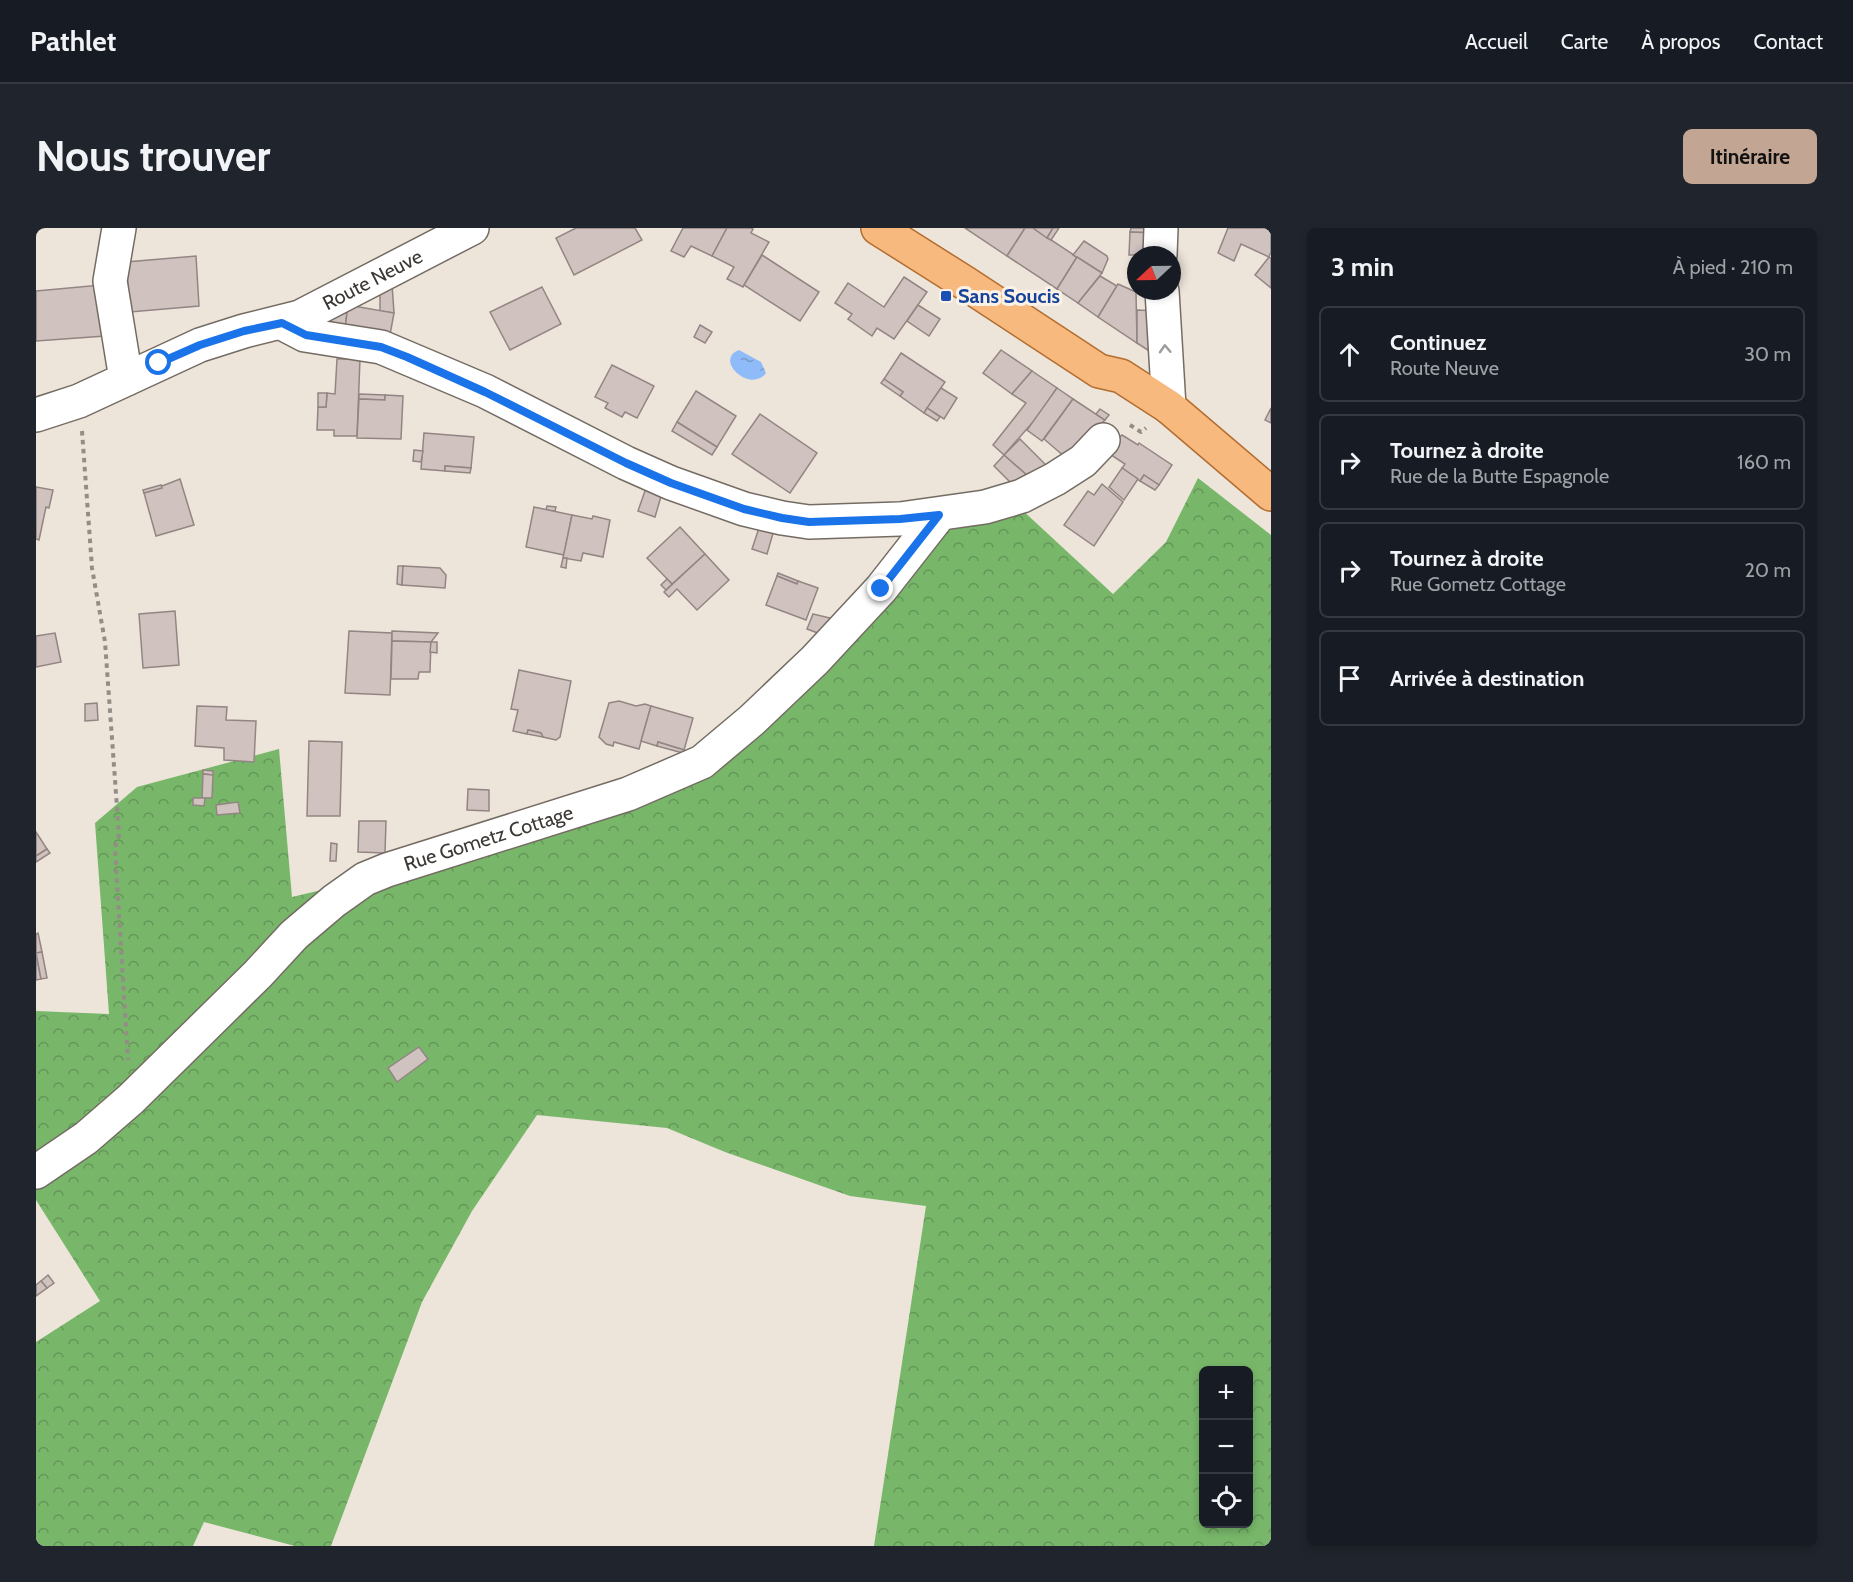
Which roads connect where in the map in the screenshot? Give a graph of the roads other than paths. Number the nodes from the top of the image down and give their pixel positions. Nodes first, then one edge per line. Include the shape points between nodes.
1 (119, 228) edge
2 (472, 228) edge
3 (878, 228) edge
4 (918, 228) edge
5 (1161, 228) edge
6 (1160, 246) edge
7 (1163, 300) edge
8 (282, 323) junction
9 (1121, 376) junction
10 (126, 379) junction
11 (1169, 407) junction
12 (36, 415) edge
13 (1103, 440) dead end
14 (1271, 494) edge
15 (939, 515) junction
16 (36, 1172) edge

1 - 10 street via 110,281
2 - 8 street, Route Neuve
3 - 9 main road via 1099,371
4 - 9 main road via 1109,358
5 - 6 street
11 -> 7 street
8 - 10 street, Route Neuve via 200,345
8 - 15 street via 306,335 381,347 407,357 626,463 744,509 809,522
9 - 11 main road
10 - 12 street, Route Neuve
11 - 14 main road
13 - 15 street via 1083,461 1022,496
15 - 16 street, Rue Gometz Cottage via 881,589 815,660 702,762 628,794 365,879 294,935 131,1099 86,1138

